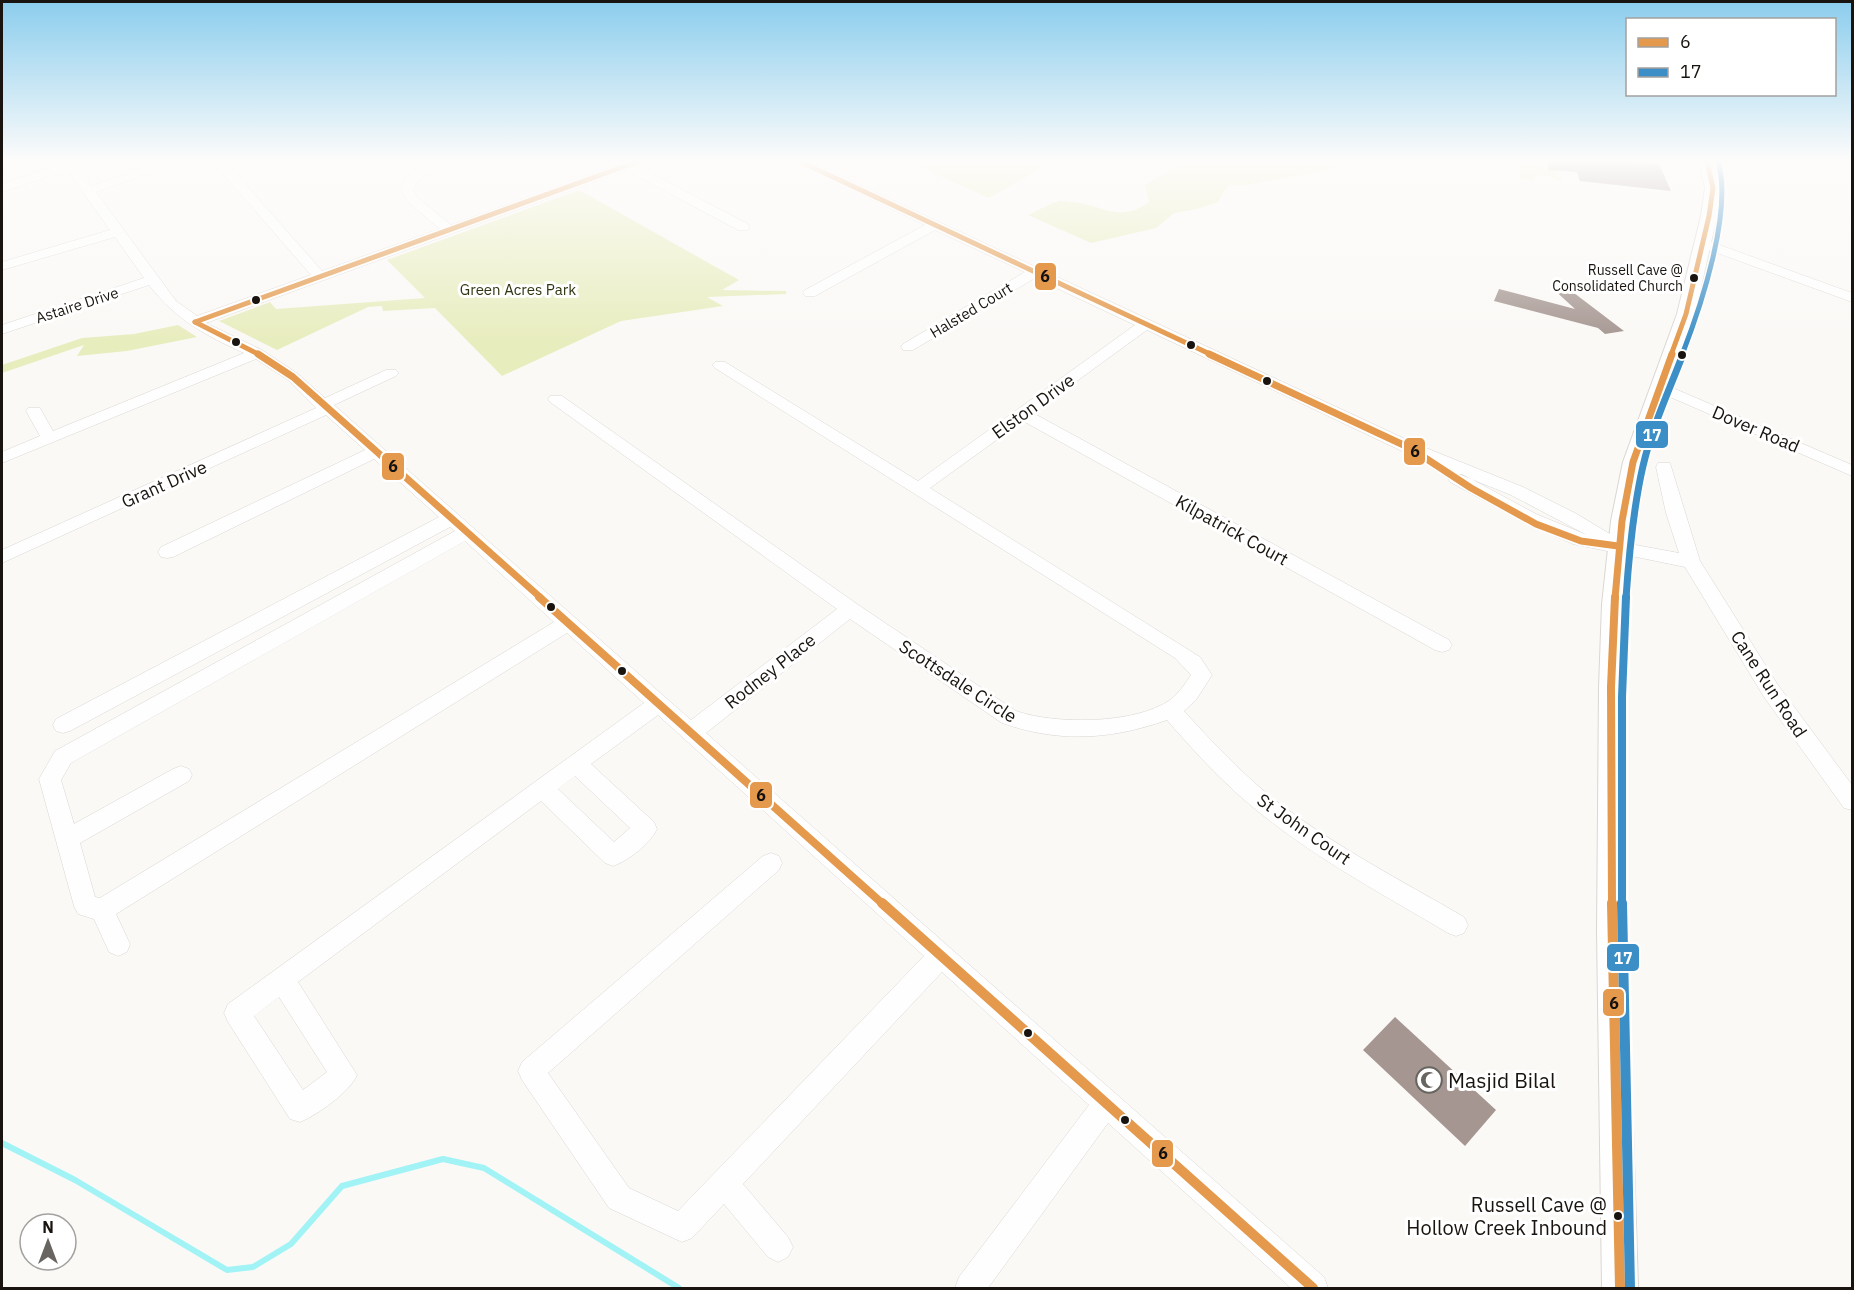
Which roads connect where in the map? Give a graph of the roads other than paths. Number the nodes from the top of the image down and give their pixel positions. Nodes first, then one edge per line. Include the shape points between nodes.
1 (110, 221) edge
2 (271, 221) edge
3 (438, 221) edge
4 (474, 221) edge
5 (733, 221) edge
6 (927, 221) edge
7 (1707, 221) edge
8 (935, 225) junction
9 (743, 227) dead end
10 (449, 230) junction
11 (118, 232) junction
12 (1703, 243) junction
13 (2, 266) edge
14 (1035, 272) junction
15 (319, 276) junction
16 (152, 280) junction
17 (810, 293) dead end
18 (1852, 298) edge
19 (195, 322) junction
20 (1146, 324) junction
21 (2, 330) edge
22 (908, 347) dead end
23 (257, 353) junction
24 (720, 365) dead end
25 (391, 373) dead end
26 (1659, 387) junction
27 (556, 399) dead end
28 (324, 407) junction
29 (34, 411) dead end
30 (1022, 414) junction
31 (50, 439) junction
32 (375, 452) junction
33 (2, 458) edge
34 (1664, 467) dead end
35 (1852, 471) edge
36 (919, 488) junction
37 (450, 519) junction
38 (466, 533) junction
39 (1618, 546) junction
40 (167, 552) dead end
41 (2, 557) edge
42 (1691, 562) junction
43 (850, 609) junction
44 (567, 624) junction
45 (1442, 645) dead end
46 (658, 704) junction
47 (1170, 709) junction
48 (63, 725) dead end
49 (690, 733) junction
50 (576, 764) junction
51 (181, 775) dead end
52 (542, 788) junction
53 (1852, 801) edge
54 (67, 839) junction
55 (771, 863) dead end
56 (102, 910) junction
57 (1456, 925) dead end
58 (118, 944) dead end
59 (940, 957) junction
60 (282, 979) junction
61 (1105, 1105) junction
62 (725, 1184) junction
63 (778, 1247) dead end
64 (970, 1288) edge
65 (1313, 1288) edge
66 (1620, 1288) edge

1 - 11 street
2 - 15 street
3 - 10 street
4 - 10 street
5 - 9 street
6 - 8 street
7 - 12 main road
8 - 14 street
8 - 17 street
10 - 15 street
11 - 13 street
11 - 16 street
12 - 18 street
12 - 26 main road via 1688,306
14 - 20 street
14 - 22 street, Halsted Court
15 - 19 street
16 - 19 street via 180,313
16 - 21 street, Astaire Drive
19 - 23 street
20 - 30 street, Elston Drive
20 - 39 street via 1410,448 1441,470 1530,518 1579,540
23 - 28 street via 287,372
23 - 31 street
24 - 36 street, Scottsdale Circle
25 - 28 street, Grant Drive
26 - 35 street, Dover Road
26 - 39 main road via 1629,479
27 - 43 street, Scottsdale Circle
28 - 32 street
28 - 41 street, Grant Drive
29 - 31 street
30 - 36 street, Elston Drive
30 - 45 street, Kilpatrick Court
31 - 33 street
32 - 37 street
32 - 40 street
34 - 42 street, Cane Run Road
36 - 47 street, Scottsdale Circle via 1193,662 1202,675 1188,696
37 - 38 street
37 - 48 street
38 - 44 street
38 - 54 street via 63,757 50,779
39 - 42 street
39 - 66 main road via 1611,633 1611,944
42 - 53 street, Cane Run Road via 1771,691
43 - 47 street, Scottsdale Circle via 995,709 1026,724 1094,730 1149,718
43 - 49 street, Rodney Place
44 - 46 street
44 - 56 street
46 - 49 street
46 - 50 street
47 - 57 street, St John Court via 1250,792 1288,821
49 - 59 street
50 - 52 street
50 - 52 street via 646,829 613,856
51 - 54 street
52 - 60 street
54 - 56 street via 86,906
55 - 62 street via 531,1071 619,1198 682,1228
56 - 58 street
59 - 61 street
59 - 62 street
60 - 60 street via 237,1013 300,1109 344,1075
61 - 64 street
61 - 65 street
62 - 63 street

